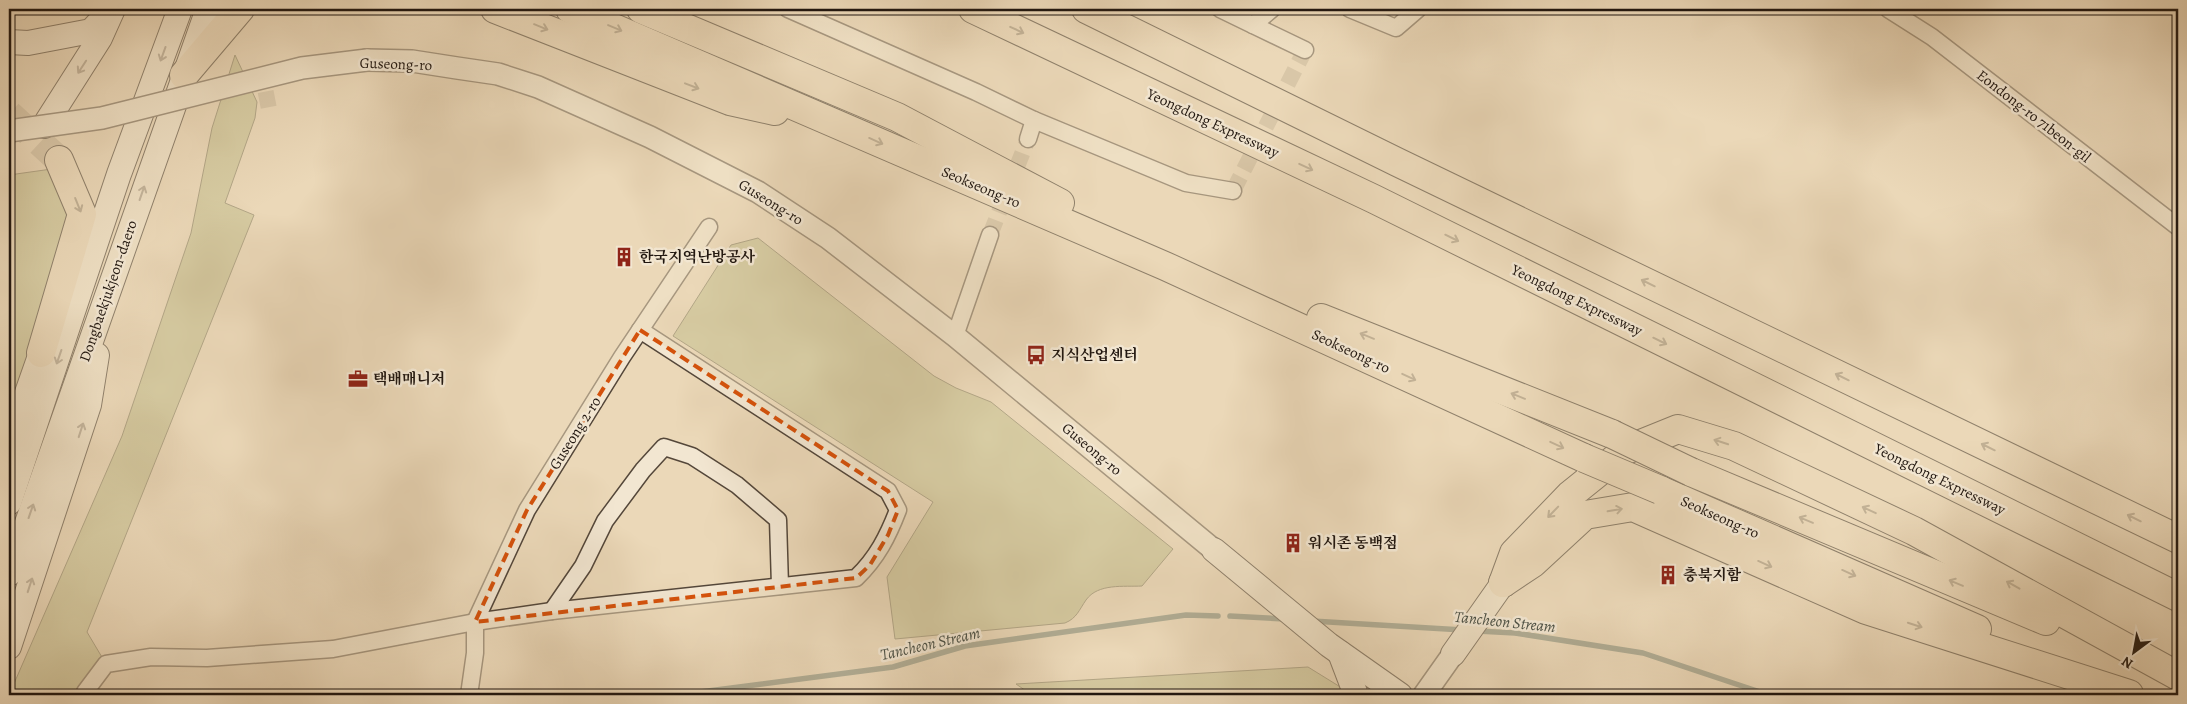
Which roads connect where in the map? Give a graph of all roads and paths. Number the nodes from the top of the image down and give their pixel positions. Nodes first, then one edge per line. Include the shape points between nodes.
1 (113, 9) edge
2 (180, 9) edge
3 (208, 9) edge
4 (240, 9) edge
5 (495, 9) edge
6 (570, 9) edge
7 (641, 9) edge
8 (675, 9) edge
9 (788, 9) edge
10 (973, 9) edge
11 (1086, 9) edge
12 (1220, 9) edge
13 (1272, 9) edge
14 (1350, 9) edge
15 (1418, 9) edge
16 (1888, 9) edge
17 (1254, 25) junction
18 (9, 42) edge
19 (1305, 50) dead end
20 (184, 75) junction
21 (1034, 120) junction
22 (44, 126) junction
23 (845, 128) junction
24 (9, 131) edge
25 (1028, 139) tunnel mouth
26 (59, 160) tunnel mouth
27 (1233, 191) dead end
28 (709, 227) dead end
29 (2178, 227) edge
30 (990, 235) tunnel mouth
31 (1143, 246) junction
32 (95, 250) junction
33 (109, 288) junction
34 (640, 330) junction
35 (955, 336) junction
36 (41, 352) junction
37 (9, 444) edge
38 (9, 503) edge
39 (2178, 539) edge
40 (1214, 550) joint
41 (9, 574) edge
42 (1503, 583) junction
43 (780, 586) junction
44 (2178, 597) edge
45 (552, 610) junction
46 (475, 622) junction
47 (9, 647) edge
48 (1335, 649) junction
49 (1453, 654) joint
50 (2178, 676) edge
51 (86, 692) dead end
52 (469, 695) edge
53 (1356, 695) edge
54 (1400, 695) edge
55 (1424, 695) edge
56 (2130, 695) edge

1 - 18 main road via 91,31 28,43
1 -> 22 main road via 100,38
2 -> 32 main road, Dongbaekjukjeon-daero via 119,174
3 - 20 main road, Dongbaekjukjeon-daero
4 - 20 highway
5 -> 23 highway via 730,100
6 -> 23 highway, Seokseong-ro
7 - 31 highway, Seokseong-ro via 897,117
8 - 31 highway via 908,113
9 - 21 street
10 -> 44 highway, Yeongdong Expressway via 1383,204
39 -> 11 highway
12 - 17 street
13 - 17 street
14 - 15 street via 1396,28
16 - 29 street, Eondong-ro 71beon-gil via 1932,37
17 - 19 street
33 -> 20 main road, Dongbaekjukjeon-daero
21 - 25 street
21 - 27 street via 1186,183
22 - 24 street, Guseong-ro, bridge
22 - 35 street, Guseong-ro, bridge via 102,118 302,68 367,60 412,61 498,74 538,87 650,137 758,192 828,238
23 -> 56 highway, Seokseong-ro, bridge via 1165,266 1584,458
26 -> 36 highway via 82,214
28 - 34 street, Guseong 2-ro
30 - 35 street
50 -> 31 highway, Seokseong-ro, bridge via 1692,472 1612,434
32 - 36 main road
32 -> 38 main road, Dongbaekjukjeon-daero
41 -> 33 main road, Dongbaekjukjeon-daero
47 -> 33 main road via 89,405
34 - 43 street via 888,491 898,510 870,565 856,578
34 - 46 street, Guseong 2-ro via 527,510
35 - 40 street, Guseong-ro
36 - 37 main road
40 - 48 main road, Guseong-ro
42 - 49 main road
50 -> 42 highway via 1914,531 1734,446 1678,428 1626,450 1570,495 1514,553
42 -> 56 highway via 1533,563 1585,516 1633,507 1866,610
43 - 45 street
43 - 45 street via 778,520 737,485 692,456 664,447 605,521 583,566
45 - 46 street
46 - 51 street via 333,649 207,658 151,657 106,664
46 - 52 street, Guseong 2-ro via 475,654
48 - 53 main road
48 - 54 main road, Guseong-ro
49 - 55 street

